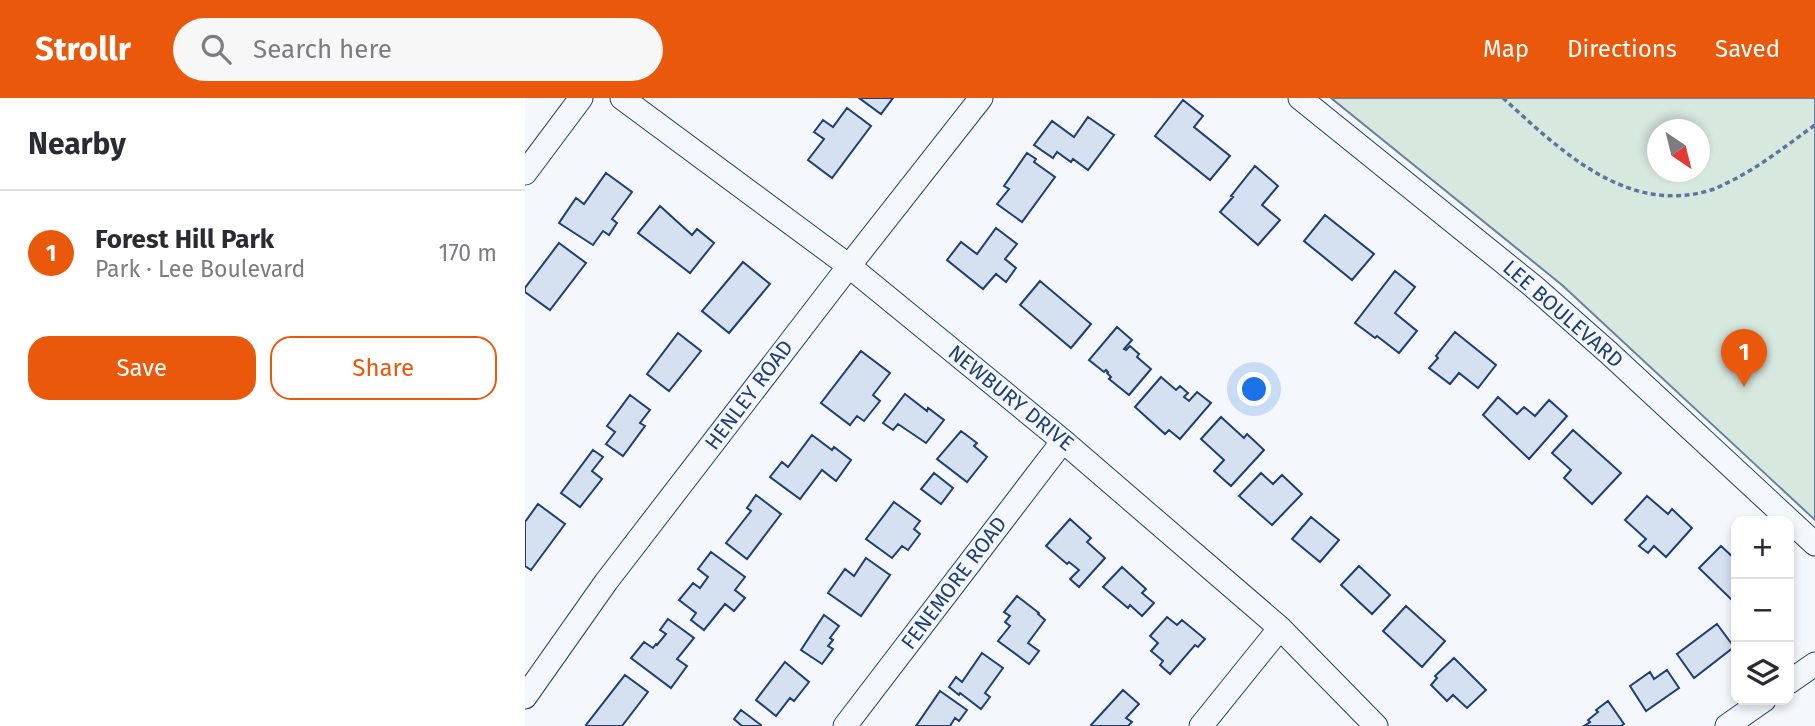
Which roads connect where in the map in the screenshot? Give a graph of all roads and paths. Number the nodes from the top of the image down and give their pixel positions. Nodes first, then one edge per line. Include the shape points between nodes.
1 (581, 98) edge
2 (622, 98) edge
3 (981, 98) edge
4 (1300, 98) edge
5 (1503, 98) edge
6 (1815, 125) edge
7 (525, 173) edge
8 (849, 266) junction
9 (1063, 441) junction
10 (1815, 544) edge
11 (1280, 628) junction
12 (1815, 664) edge
13 (1794, 679) edge
14 (525, 698) edge
15 (1757, 705) edge
16 (845, 726) edge
17 (1201, 726) edge
18 (1376, 726) edge
19 (1727, 726) edge

1 - 7 street
2 - 8 street, NEWBURY DRIVE
3 - 8 street, HENLEY ROAD
4 - 10 street, LEE BOULEVARD via 1543,295
5 - 6 path via 1537,130 1619,186 1680,197 1713,190 1753,170
8 - 9 street, NEWBURY DRIVE
8 - 14 street, HENLEY ROAD via 606,582
9 - 11 street, NEWBURY DRIVE
9 - 16 street, FENEMORE ROAD
11 - 17 street
11 - 18 street, NEWBURY DRIVE
12 - 13 street
15 - 19 street

